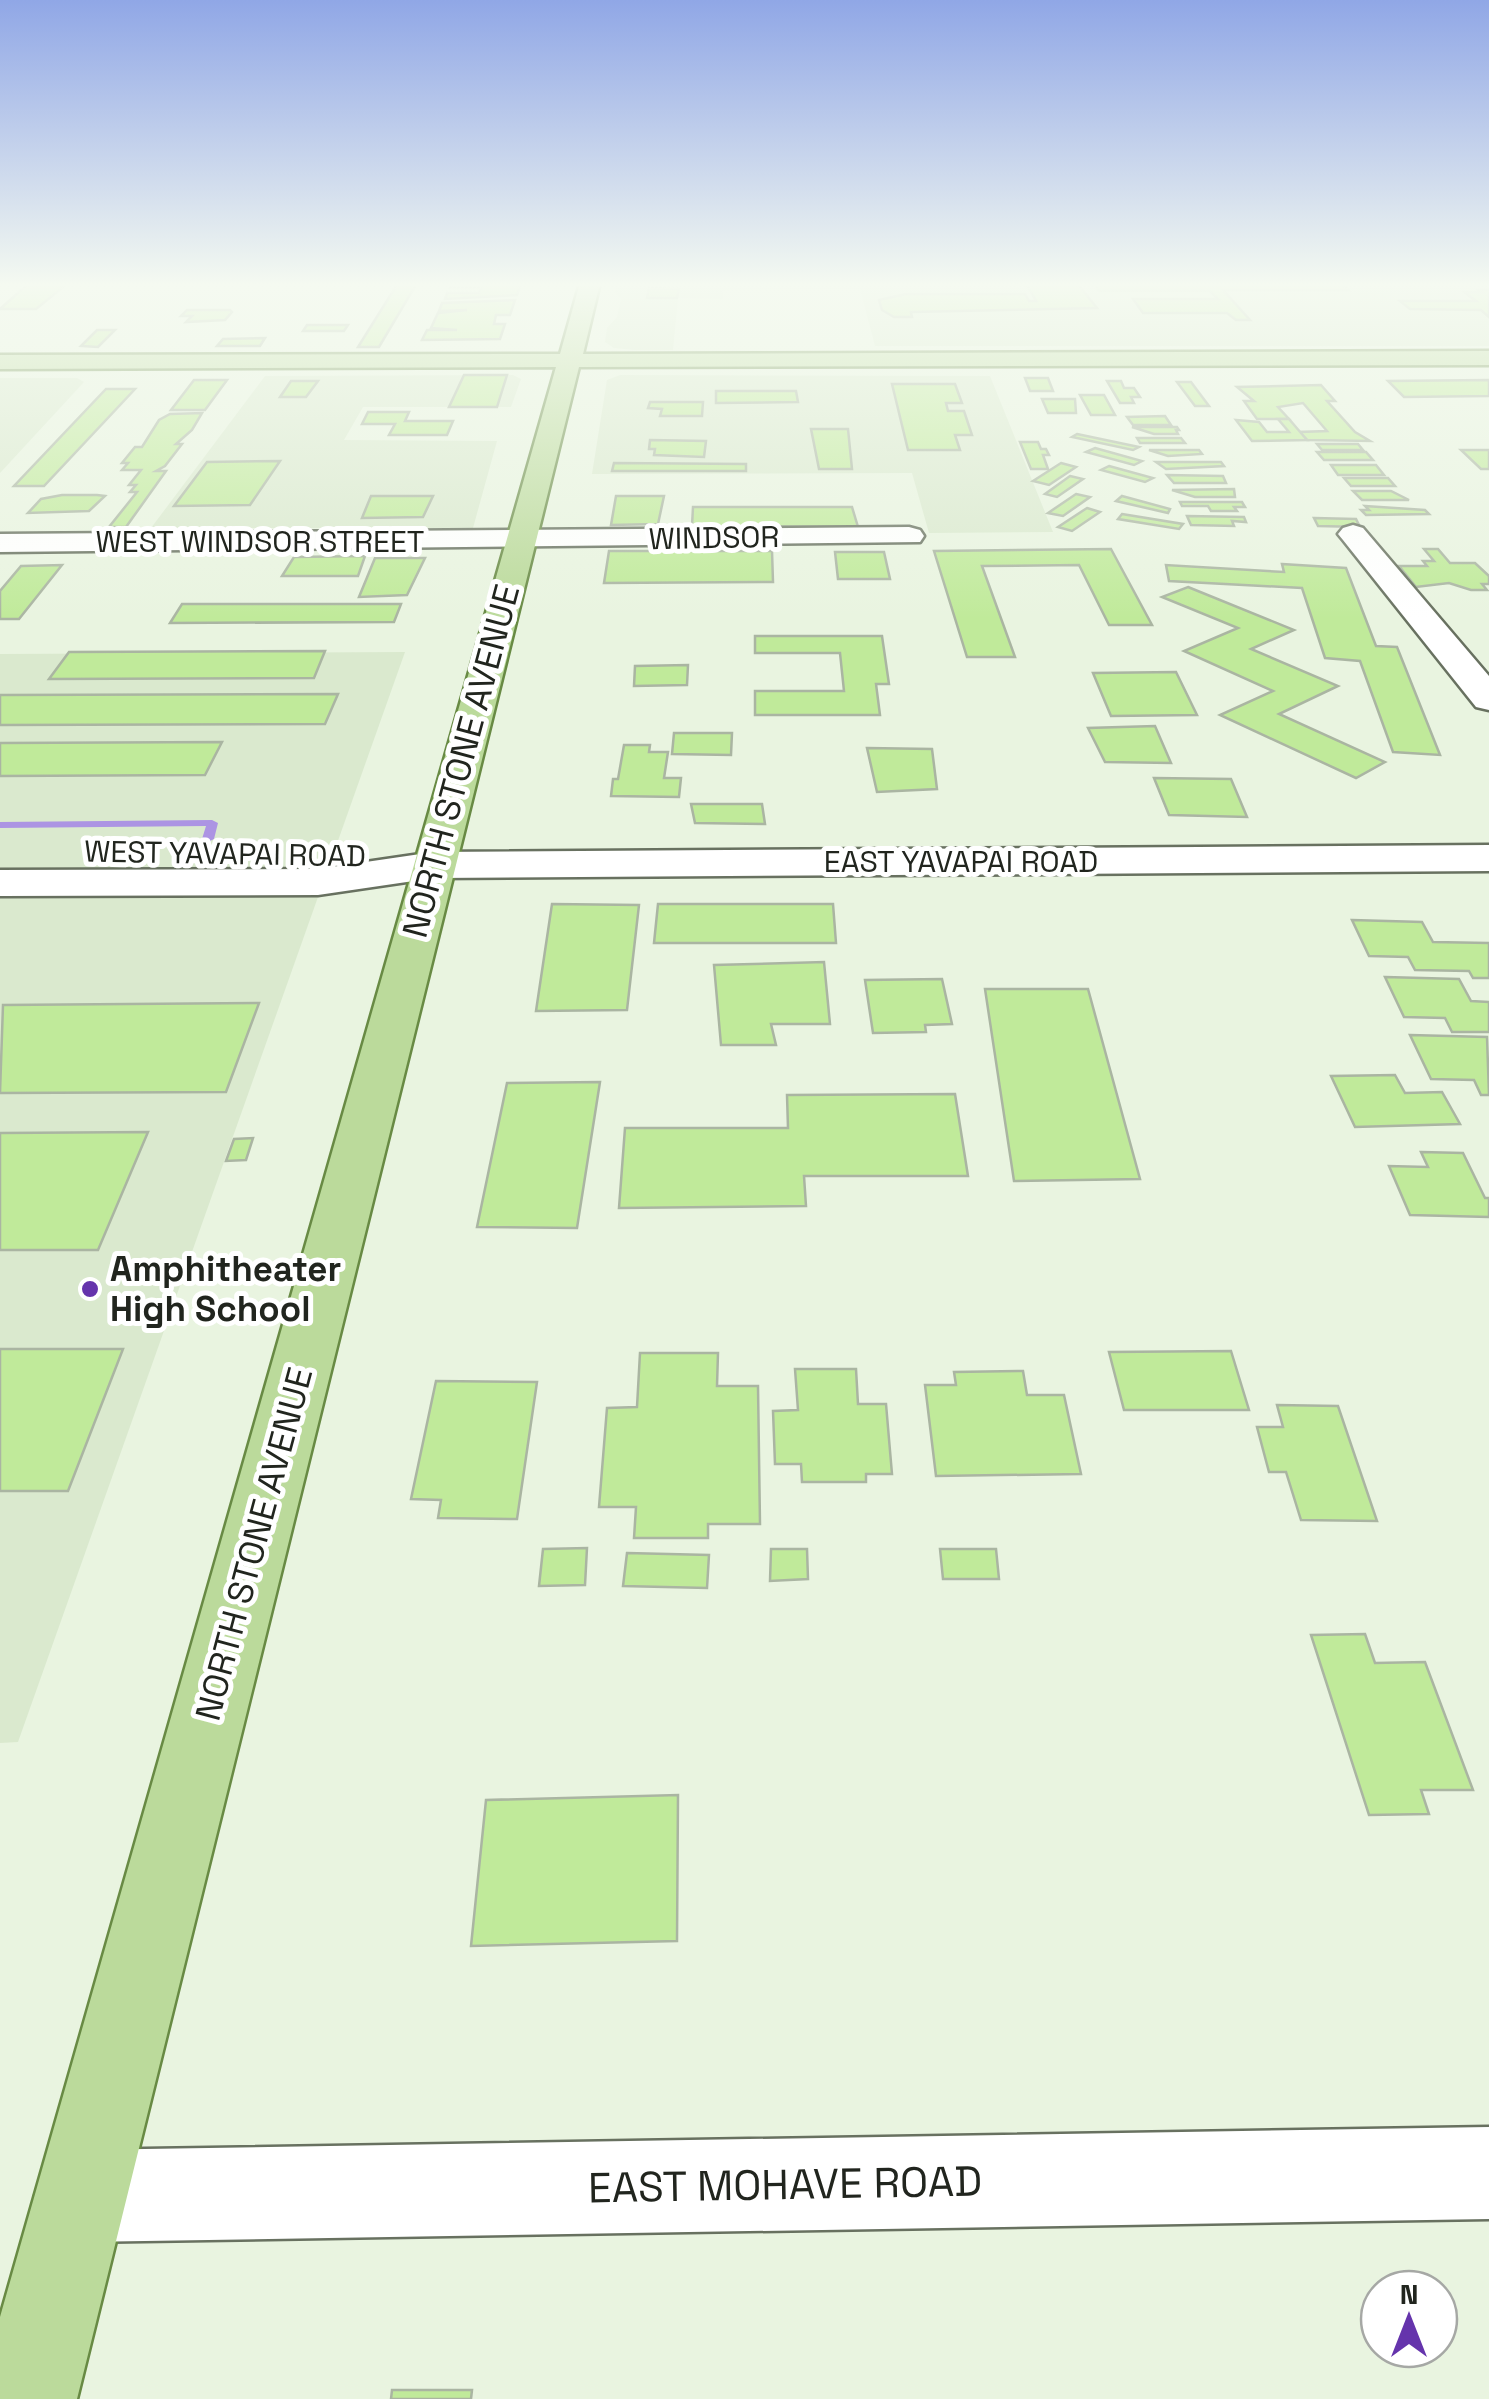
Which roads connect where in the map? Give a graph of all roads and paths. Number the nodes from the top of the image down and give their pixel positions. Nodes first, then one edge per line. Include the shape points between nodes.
1 (559, 395) edge
2 (1353, 534) dead end
3 (909, 536) dead end
4 (520, 540) junction
5 (0, 543) edge
6 (1489, 699) edge
7 (0, 852) edge
8 (1489, 858) edge
9 (434, 865) junction
10 (0, 883) edge
11 (1489, 2173) edge
12 (81, 2196) junction
13 (27, 2399) edge

1 - 4 main road, NORTH STONE AVENUE
2 - 6 street
3 - 4 street, WINDSOR
4 - 5 street, WEST WINDSOR STREET
4 - 9 main road, NORTH STONE AVENUE
7 - 9 street, WEST YAVAPAI ROAD via 349,852
8 - 9 street, EAST YAVAPAI ROAD
9 - 10 street, WEST YAVAPAI ROAD via 318,882
9 - 12 main road, NORTH STONE AVENUE
11 - 12 street, EAST MOHAVE ROAD
12 - 13 main road, NORTH STONE AVENUE

